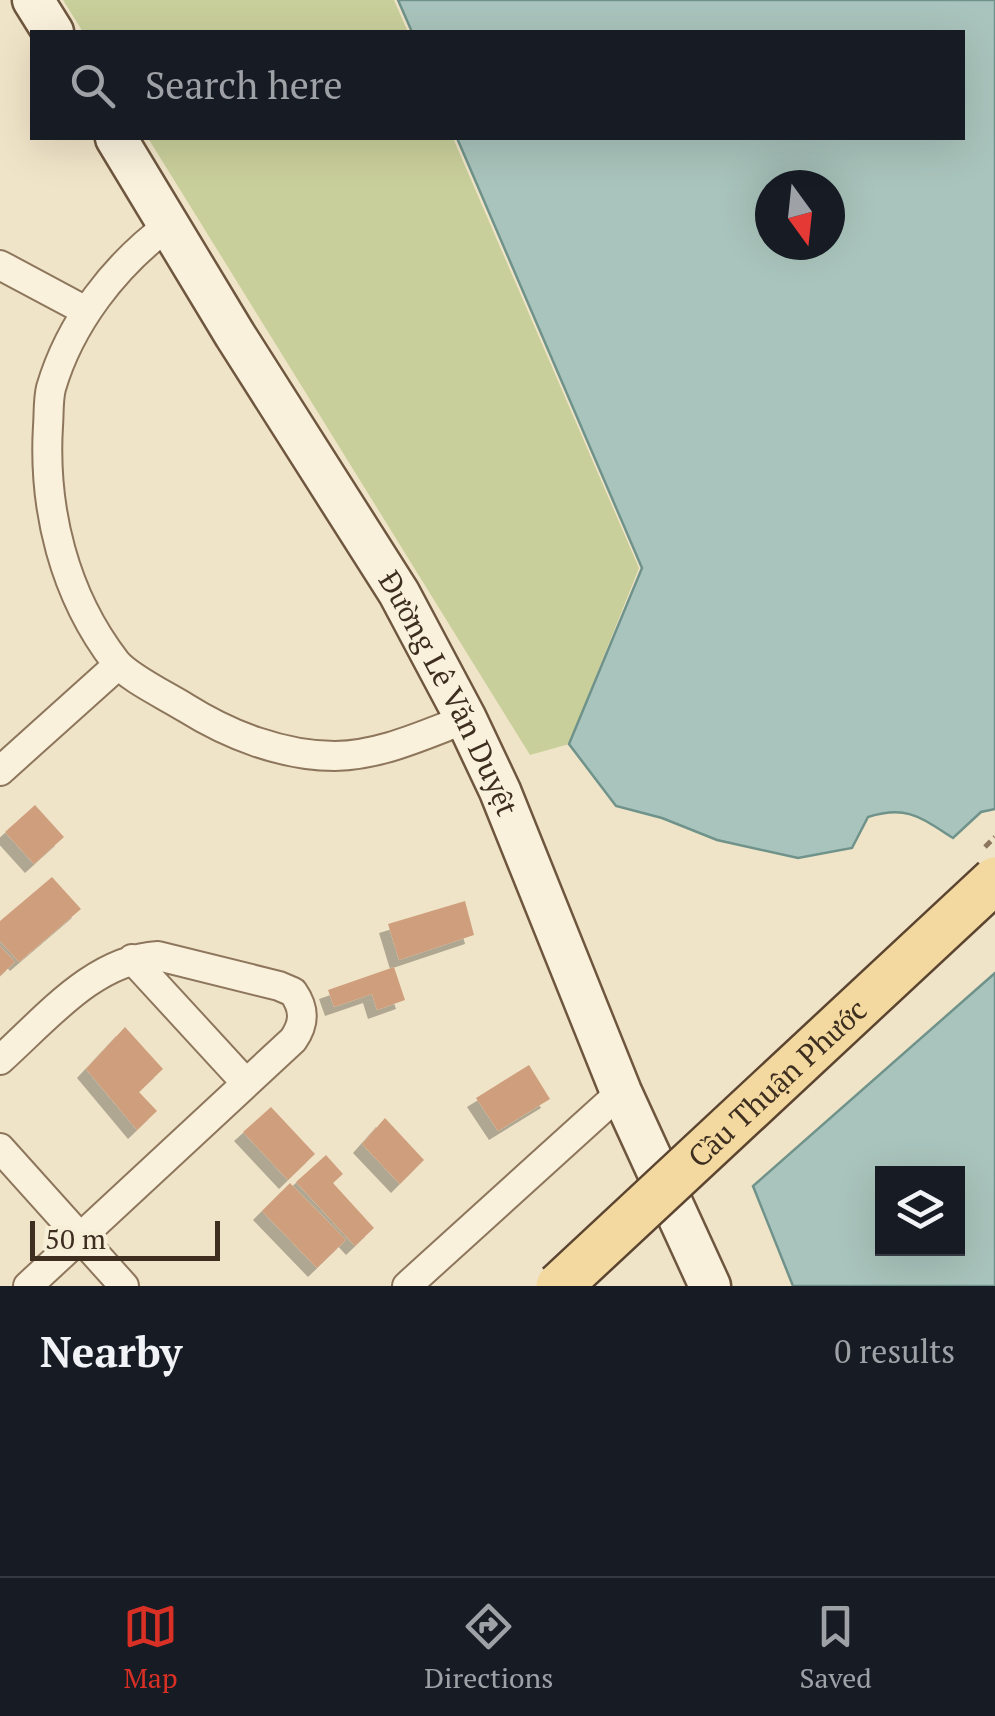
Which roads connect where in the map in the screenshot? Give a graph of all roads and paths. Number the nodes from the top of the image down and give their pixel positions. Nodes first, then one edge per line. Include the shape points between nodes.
1 (33, 0) edge
2 (52, 30) edge
3 (117, 140) edge
4 (169, 225) junction
5 (0, 265) edge
6 (86, 311) junction
7 (118, 665) junction
8 (466, 719) junction
9 (0, 771) edge
10 (995, 880) edge
11 (132, 959) junction
12 (0, 1060) edge
13 (246, 1083) junction
14 (622, 1092) junction
15 (0, 1148) edge
16 (80, 1239) junction
17 (28, 1286) edge
18 (124, 1286) edge
19 (407, 1286) edge
20 (559, 1286) edge
21 (710, 1286) edge

1 - 2 street
3 - 4 street, Đường Lê Văn Duyệt
4 - 6 street via 140,246
4 - 8 street, Đường Lê Văn Duyệt via 399,592
5 - 6 street
6 - 7 street via 50,390 46,470 57,541 75,593
7 - 8 street via 222,730 286,750 372,754
7 - 9 street
8 - 14 street, Đường Lê Văn Duyệt
10 - 20 main road, Cầu Thuận Phước, bridge
11 - 12 street via 84,985
11 - 13 street
11 - 13 street via 158,956 292,992 302,1028
13 - 16 street
14 - 19 street
14 - 21 street, Đường Lê Văn Duyệt
15 - 16 street
16 - 17 street
16 - 18 street

